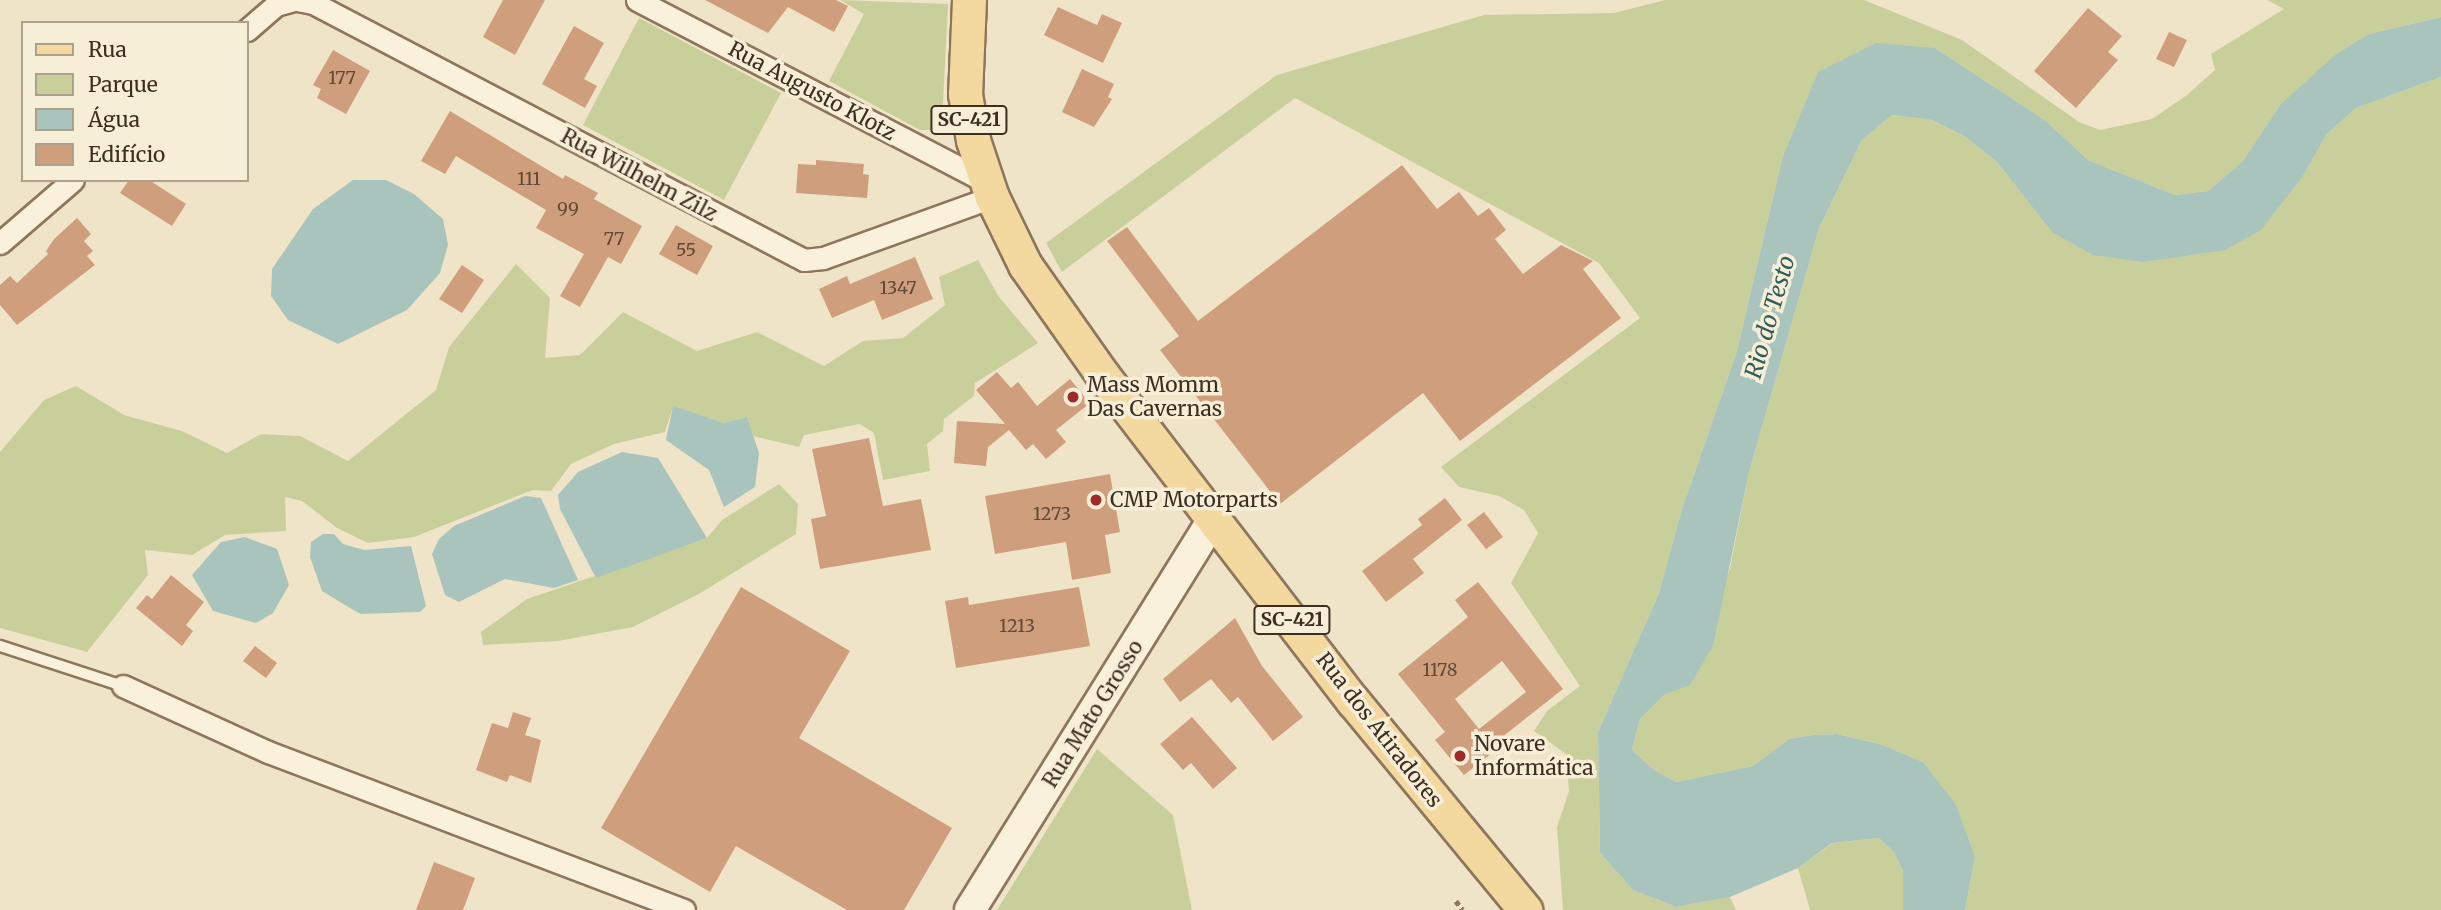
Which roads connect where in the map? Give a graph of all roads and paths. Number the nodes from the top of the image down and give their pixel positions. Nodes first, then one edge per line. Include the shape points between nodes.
1 (637, 0) edge
2 (969, 0) edge
3 (304, 1) edge
4 (248, 29) edge
5 (71, 182) edge
6 (989, 189) junction
7 (0, 243) edge
8 (1214, 518) junction
9 (0, 646) edge
10 (123, 686) joint
11 (1456, 901) dead end
12 (684, 910) edge
13 (970, 910) edge
14 (1463, 910) edge
15 (1525, 910) edge

1 - 6 street, Rua Augusto Klotz
2 - 6 main road, Rua dos Atiradores / SC-421 via 965,94
3 - 4 street, Rua Wilhelm Zilz via 276,5
3 - 6 street, Rua Wilhelm Zilz via 804,260 823,258
5 - 7 street
6 - 8 main road, Rua dos Atiradores / SC-421 via 1025,265 1053,308
8 - 13 street, Rua Mato Grosso
8 - 15 main road, Rua dos Atiradores / SC-421 via 1390,747
9 - 10 lane
10 - 12 street via 294,763
11 - 14 path

